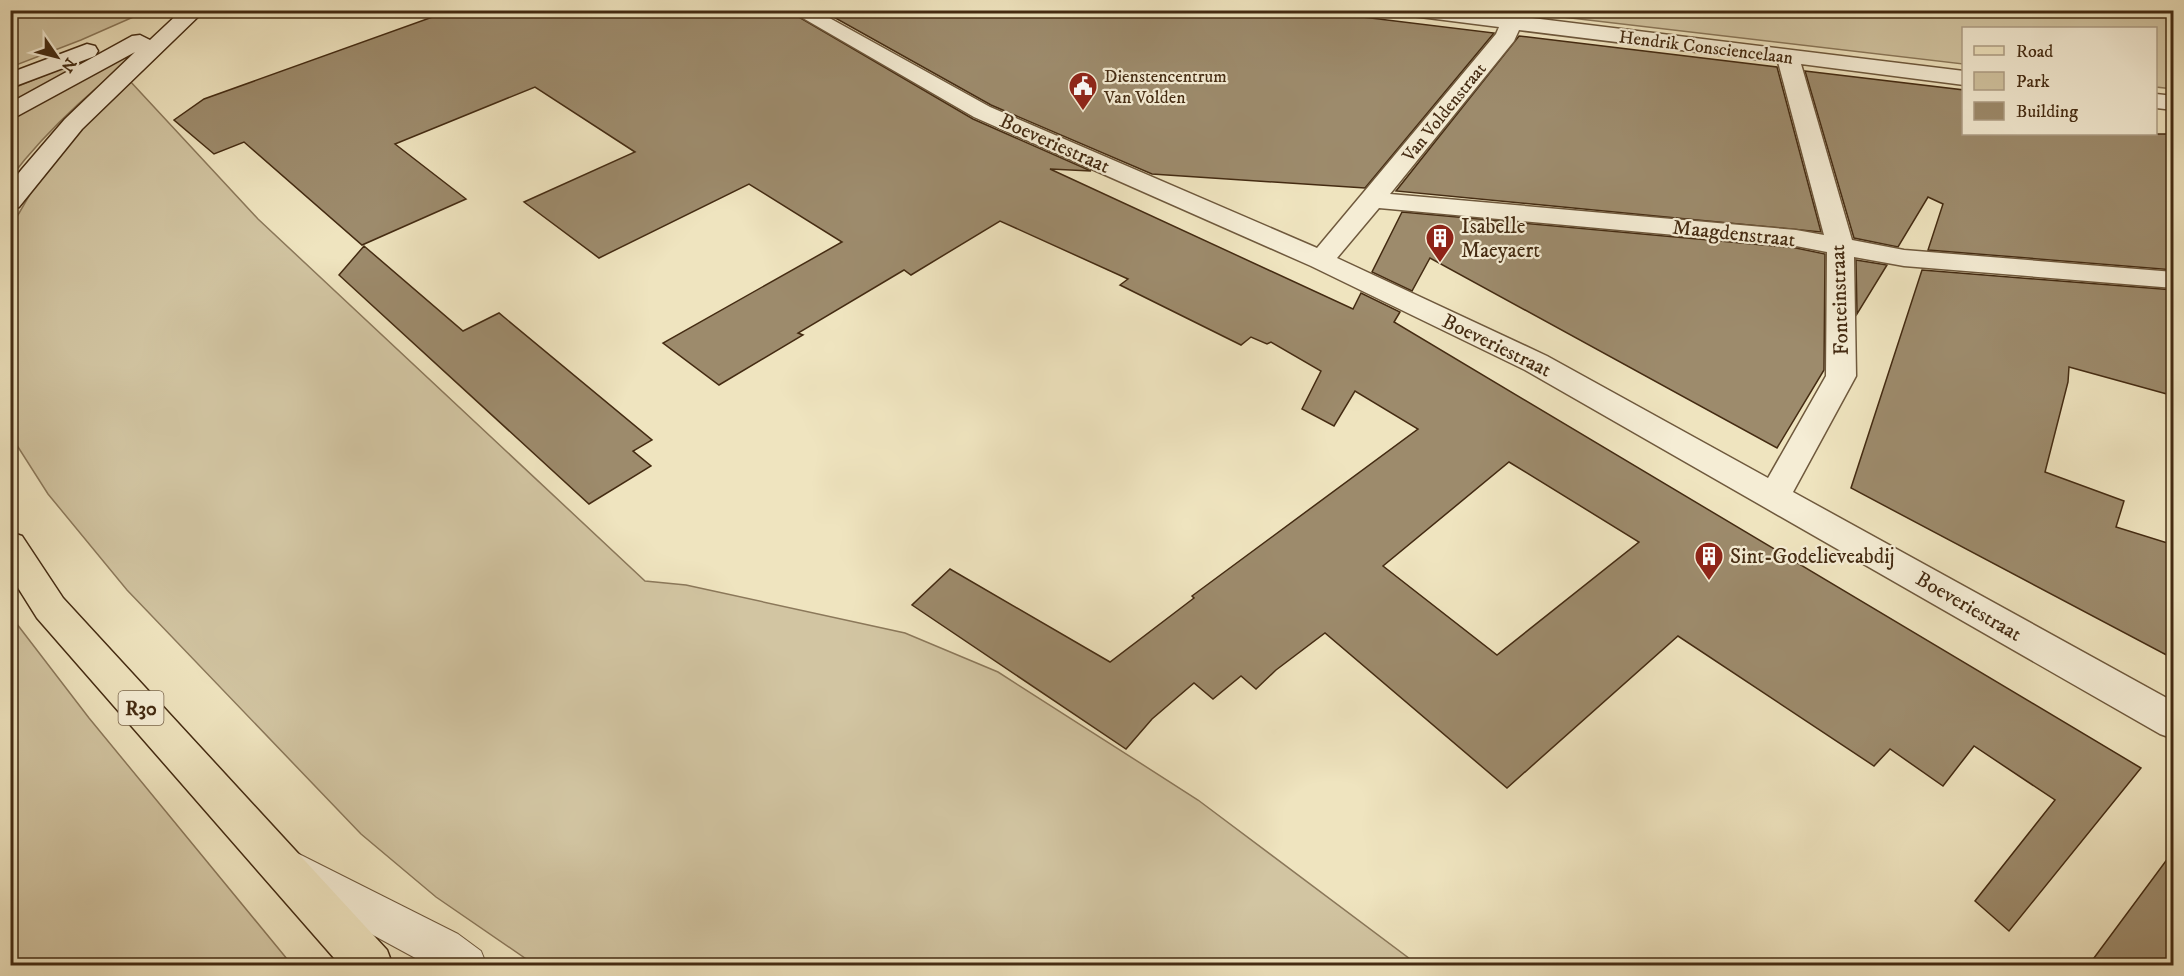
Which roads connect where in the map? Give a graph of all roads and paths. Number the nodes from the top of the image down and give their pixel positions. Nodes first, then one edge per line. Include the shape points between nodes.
1 (184, 10) edge
2 (799, 10) edge
3 (1412, 10) edge
4 (194, 11) edge
5 (1512, 22) junction
6 (1788, 57) junction
7 (1962, 78) edge
8 (10, 79) edge
9 (2157, 101) edge
10 (2174, 103) edge
11 (10, 113) edge
12 (1372, 200) junction
13 (10, 202) edge
14 (1840, 246) junction
15 (1322, 260) junction
16 (2174, 280) edge
17 (1774, 496) junction
18 (10, 544) edge
19 (2174, 722) edge
20 (281, 864) junction
21 (371, 966) edge
22 (466, 966) edge

1 - 8 street
2 - 15 street, Boeveriestraat via 982,112
3 - 5 street, Hendrik Consciencelaan
4 - 11 street
4 - 13 street via 72,123
5 - 6 street, Hendrik Consciencelaan
5 - 12 street, Van Voldenstraat via 1506,36
6 - 7 street, Hendrik Consciencelaan
6 - 14 street, Fonteinstraat
9 - 10 street
12 - 14 street, Maagdenstraat via 1796,238
12 - 15 street
14 - 16 street, Maagdenstraat via 1904,258
14 - 17 street, Fonteinstraat via 1841,376
15 - 17 street, Boeveriestraat via 1536,363
17 - 19 street, Boeveriestraat
18 - 20 main road, R30 via 50,608
20 - 21 main road, R30
20 - 22 lane via 443,949

